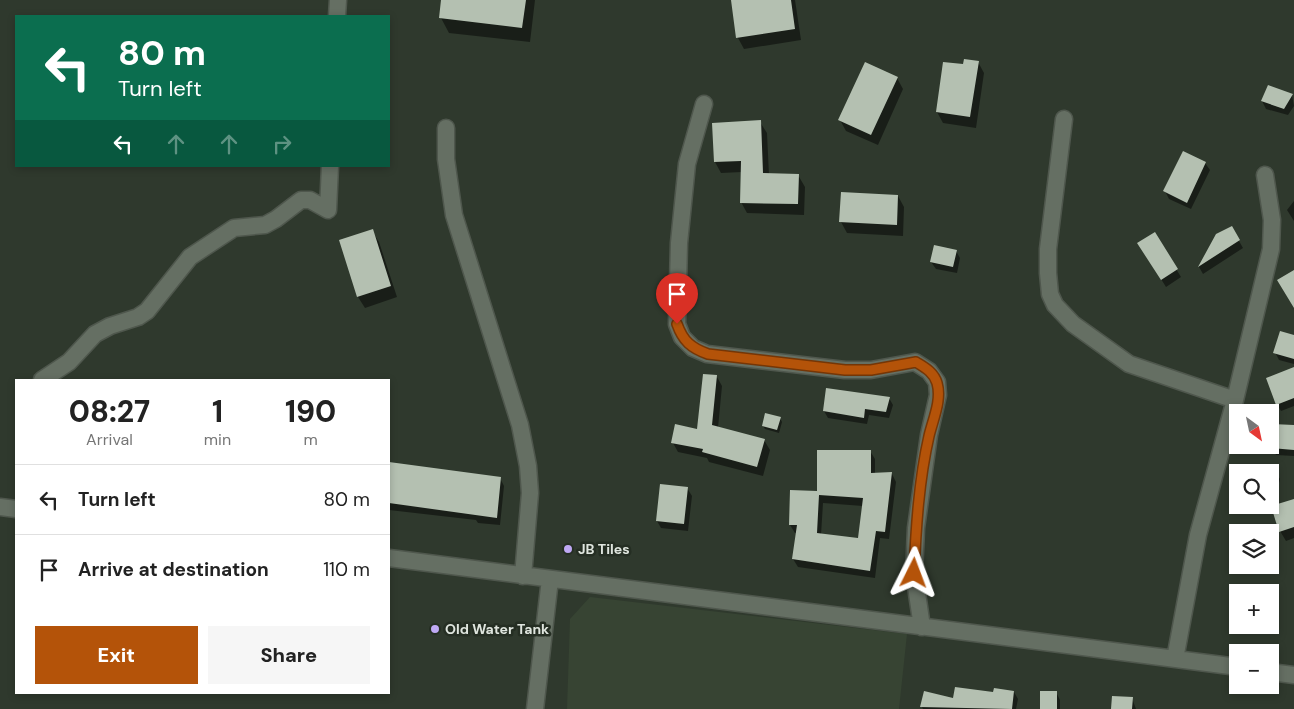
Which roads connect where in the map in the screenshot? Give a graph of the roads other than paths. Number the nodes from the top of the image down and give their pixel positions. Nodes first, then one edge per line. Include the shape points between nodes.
1 (338, 0) edge
2 (337, 15) edge
3 (704, 104) dead end
4 (1064, 119) dead end
5 (446, 128) dead end
6 (330, 167) edge
7 (1265, 175) dead end
8 (44, 379) edge
9 (1235, 400) junction
10 (0, 507) edge
11 (15, 509) edge
12 (390, 558) edge
13 (523, 576) junction
14 (550, 579) junction
15 (922, 627) junction
16 (1175, 659) junction
17 (1229, 667) edge
18 (1279, 673) edge
19 (1294, 675) edge
20 (535, 709) edge

1 - 2 street
3 - 15 street via 687,164 682,213 677,324 682,337 693,348 708,354 845,370 871,370 916,362 930,371 937,382 938,395 916,528 914,573
4 - 9 street via 1048,248 1049,280 1055,305 1073,324 1129,364
5 - 13 street via 446,159 454,215 520,425 528,466 530,493
6 - 8 street via 328,210 310,200 301,200 265,225 226,232 190,257 147,311 95,334 69,362
7 - 9 street via 1272,220 1271,249
9 - 16 street via 1198,535
10 - 11 street
12 - 13 street
13 - 14 street
14 - 15 street
14 - 20 street
15 - 16 street
16 - 17 street
18 - 19 street

